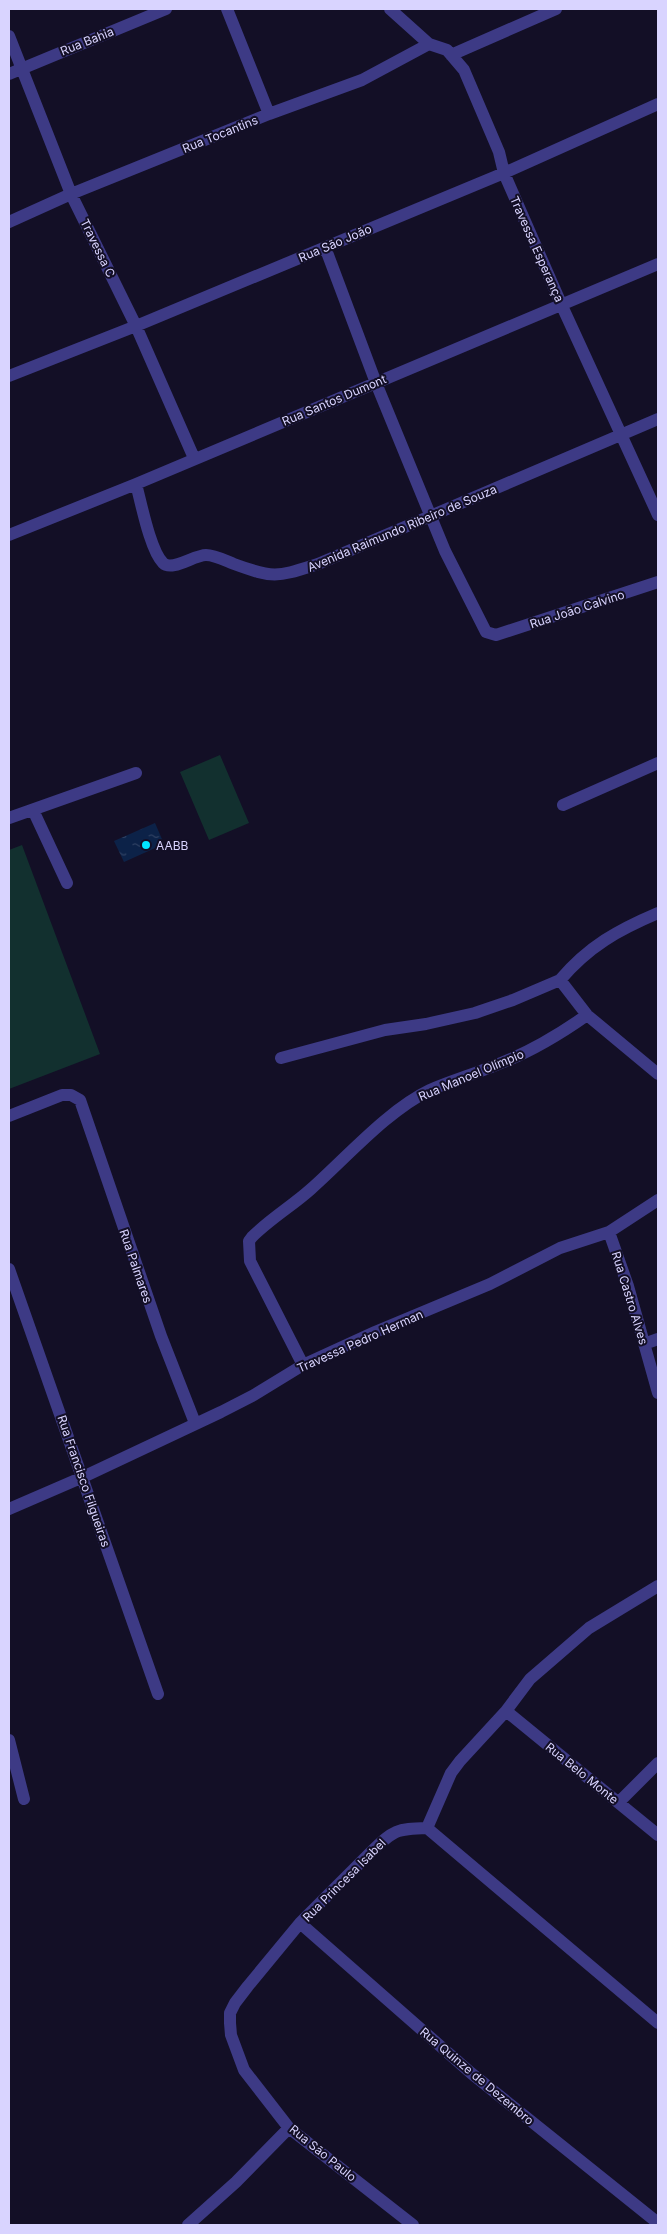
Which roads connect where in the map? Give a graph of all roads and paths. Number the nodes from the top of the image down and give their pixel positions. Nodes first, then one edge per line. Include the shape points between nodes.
1 (166, 9) edge
2 (227, 9) edge
3 (390, 9) edge
4 (556, 9) edge
5 (9, 36) edge
6 (429, 44) junction
7 (452, 55) junction
8 (22, 68) junction
9 (9, 74) edge
10 (658, 104) edge
11 (269, 114) junction
12 (504, 173) junction
13 (71, 194) junction
14 (9, 222) edge
15 (325, 246) junction
16 (658, 264) edge
17 (562, 306) junction
18 (136, 326) junction
19 (9, 376) edge
20 (376, 383) junction
21 (658, 419) edge
22 (622, 434) junction
23 (194, 458) junction
24 (136, 484) junction
25 (658, 515) edge
26 (431, 517) junction
27 (10, 532) edge
28 (658, 582) edge
29 (658, 763) edge
30 (136, 772) dead end
31 (563, 805) dead end
32 (33, 810) junction
33 (9, 818) edge
34 (67, 883) dead end
35 (658, 913) edge
36 (560, 980) junction
37 (587, 1016) junction
38 (281, 1058) dead end
39 (658, 1074) edge
40 (9, 1116) edge
41 (658, 1200) edge
42 (609, 1232) junction
43 (9, 1269) edge
44 (658, 1339) edge
45 (644, 1344) junction
46 (303, 1365) junction
47 (658, 1393) edge
48 (195, 1423) junction
49 (83, 1477) junction
50 (9, 1509) edge
51 (658, 1586) edge
52 (158, 1694) dead end
53 (506, 1711) junction
54 (9, 1742) edge
55 (658, 1763) edge
56 (24, 1799) dead end
57 (618, 1802) junction
58 (426, 1828) junction
59 (658, 1835) edge
60 (300, 1923) junction
61 (658, 2023) edge
62 (244, 2070) joint
63 (289, 2128) junction
64 (658, 2223) edge
65 (411, 2224) edge
66 (188, 2225) edge

1 - 8 street, Rua Bahia
2 - 11 street
3 - 6 street, Travessa Esperança
4 - 7 street
5 - 8 street, Travessa C
6 - 7 street, Travessa Esperança via 442,47
6 - 11 street, Rua Tocantins via 362,80
7 - 12 street, Travessa Esperança via 467,74 499,152
8 - 9 street, Rua Bahia
8 - 13 street, Travessa C
10 - 12 street, Rua São João
11 - 13 street, Rua Tocantins
12 - 15 street, Rua São João
12 - 17 street, Travessa Esperança
13 - 14 street, Rua Tocantins
13 - 18 street, Travessa C
15 - 18 street, Rua São João
15 - 20 street
16 - 17 street, Rua Santos Dumont
17 - 20 street, Rua Santos Dumont
17 - 22 street, Travessa Esperança
18 - 19 street, Rua São João
18 - 23 street, Travessa C
20 - 23 street, Rua Santos Dumont
20 - 26 street
21 - 22 street, Avenida Raimundo Ribeiro de Souza
22 - 25 street, Travessa Esperança
22 - 26 street, Avenida Raimundo Ribeiro de Souza
23 - 24 street, Rua Santos Dumont
24 - 26 street, Avenida Raimundo Ribeiro de Souza via 157,554 170,566 205,555 259,574 275,576 318,564
24 - 27 street, Rua Santos Dumont
26 - 28 street, Rua João Calvino via 488,634 496,635
29 - 31 street
30 - 32 street
32 - 33 street
32 - 34 street
35 - 36 street via 600,941
36 - 37 street
36 - 38 street via 474,1013 385,1030
37 - 39 street
37 - 46 street, Rua Manoel Olímpio via 533,1048 412,1100 252,1237 249,1241 250,1261
40 - 48 street, Rua Palmares via 62,1095 77,1097 83,1106 151,1310
41 - 42 street, Travessa Pedro Herman
42 - 45 street, Rua Castro Alves
42 - 46 street, Travessa Pedro Herman via 560,1248 482,1287
43 - 49 street, Rua Francisco Filgueiras
44 - 45 street
45 - 47 street, Rua Castro Alves
46 - 48 street, Travessa Pedro Herman via 254,1395
48 - 49 street, Travessa Pedro Herman
49 - 50 street, Travessa Pedro Herman
49 - 52 street, Rua Francisco Filgueiras
51 - 53 street via 590,1628 530,1680
53 - 57 street, Rua Belo Monte
53 - 58 street via 451,1773
54 - 56 street
55 - 57 street
57 - 59 street, Rua Belo Monte
58 - 60 street, Rua Princesa Isabel via 401,1829 384,1839
58 - 61 street
60 - 62 street, Rua Princesa Isabel via 230,2013 231,2035
60 - 64 street, Rua Quinze de Dezembro via 471,2073
62 - 63 street, Rua São Paulo
63 - 65 street, Rua São Paulo
63 - 66 street

